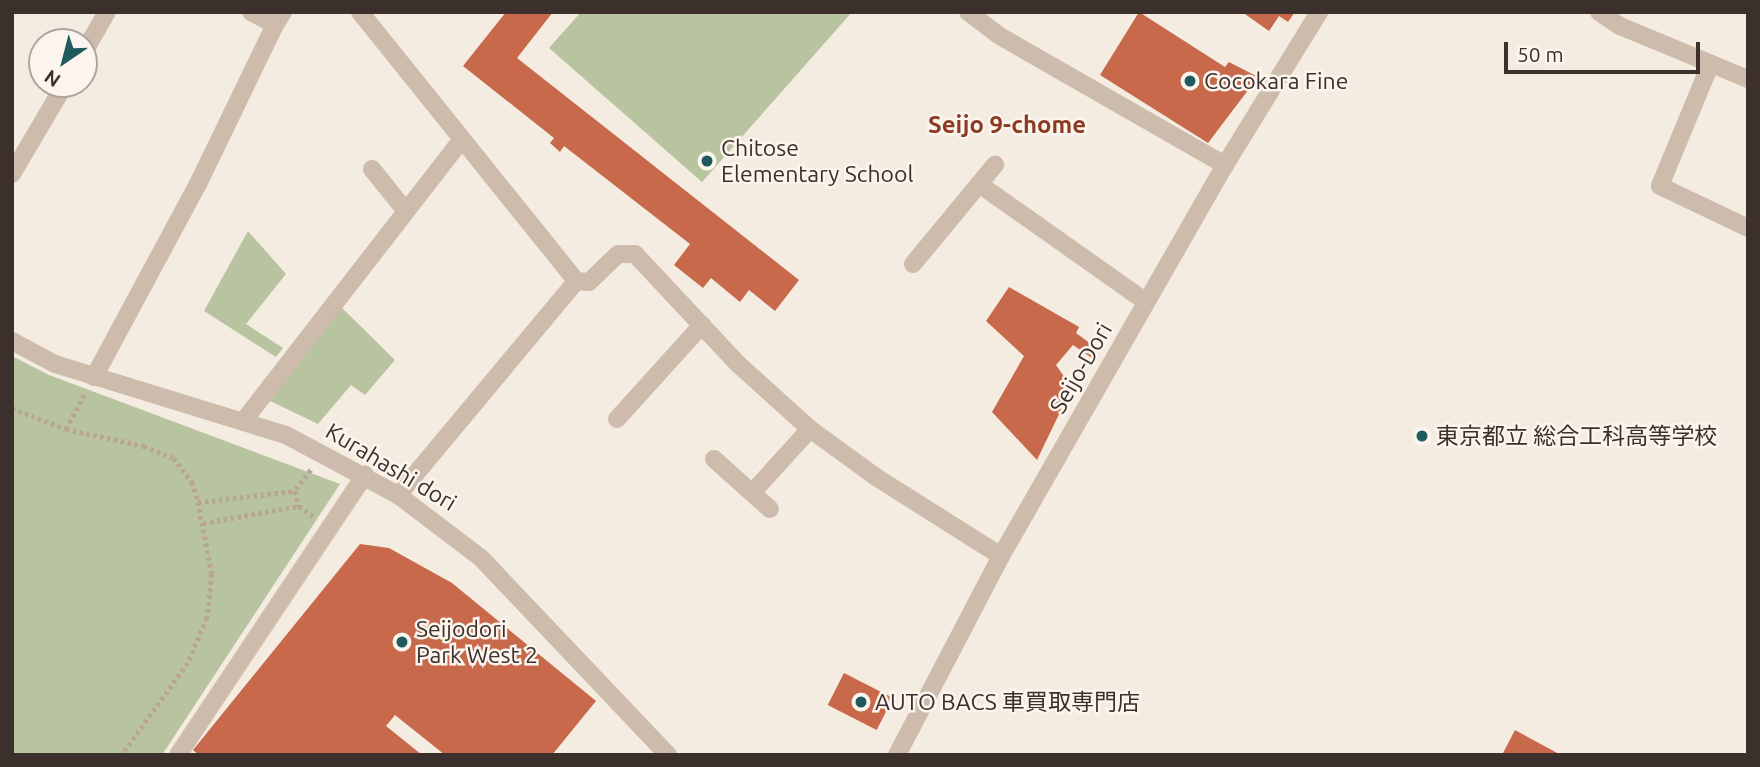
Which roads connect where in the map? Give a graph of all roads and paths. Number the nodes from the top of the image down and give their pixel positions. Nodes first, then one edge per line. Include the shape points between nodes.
1 (107, 12) edge
2 (251, 12) edge
3 (360, 12) edge
4 (968, 12) edge
5 (1319, 12) edge
6 (1598, 12) edge
7 (279, 18) edge
8 (98, 28) edge
9 (1710, 65) junction
10 (1748, 79) edge
11 (57, 98) edge
12 (462, 139) junction
13 (995, 165) dead end
14 (1225, 165) junction
15 (372, 169) dead end
16 (12, 174) edge
17 (979, 184) junction
18 (405, 211) junction
19 (1748, 228) edge
20 (913, 264) dead end
21 (576, 281) junction
22 (1146, 302) junction
23 (702, 325) junction
24 (12, 341) edge
25 (94, 377) junction
26 (12, 408) edge
27 (245, 419) junction
28 (617, 419) dead end
29 (66, 429) junction
30 (810, 429) junction
31 (324, 452) junction
32 (714, 459) dead end
33 (365, 475) junction
34 (295, 491) junction
35 (752, 493) junction
36 (398, 495) junction
37 (198, 502) junction
38 (299, 506) junction
39 (770, 509) dead end
40 (203, 523) junction
41 (329, 528) junction
42 (1001, 556) junction
43 (122, 755) edge
44 (178, 755) edge
45 (668, 755) edge
46 (897, 755) edge

1 - 8 street
2 - 7 street
3 - 12 street
4 - 14 street via 998,35
5 - 14 street, Seijo-Dori
6 - 9 street
7 - 25 street via 198,184
9 - 10 street
9 - 19 street via 1660,186
11 - 16 street
12 - 18 street
12 - 21 street
13 - 17 street
14 - 22 street, Seijo-Dori
15 - 18 street
17 - 20 street
17 - 22 street
18 - 27 street
21 - 23 street via 589,282 618,254 635,254
21 - 36 street
22 - 42 street, Seijo-Dori
23 - 28 street
23 - 30 street
24 - 25 street, Kurahashi dori via 55,364
25 - 27 street, Kurahashi dori
25 - 29 path
26 - 29 path
27 - 31 street, Kurahashi dori
29 - 37 path via 144,446 174,458 192,482
30 - 35 street
30 - 42 street
31 - 33 street, Kurahashi dori
31 - 34 path
32 - 35 street
33 - 36 street, Kurahashi dori
33 - 41 street
34 - 37 path
34 - 38 path
35 - 39 street
36 - 45 street, Kurahashi dori via 481,558
37 - 40 path
38 - 40 path
38 - 41 path
40 - 43 path via 212,574 207,618 188,663
41 - 44 street
42 - 46 street, Seijo-Dori

